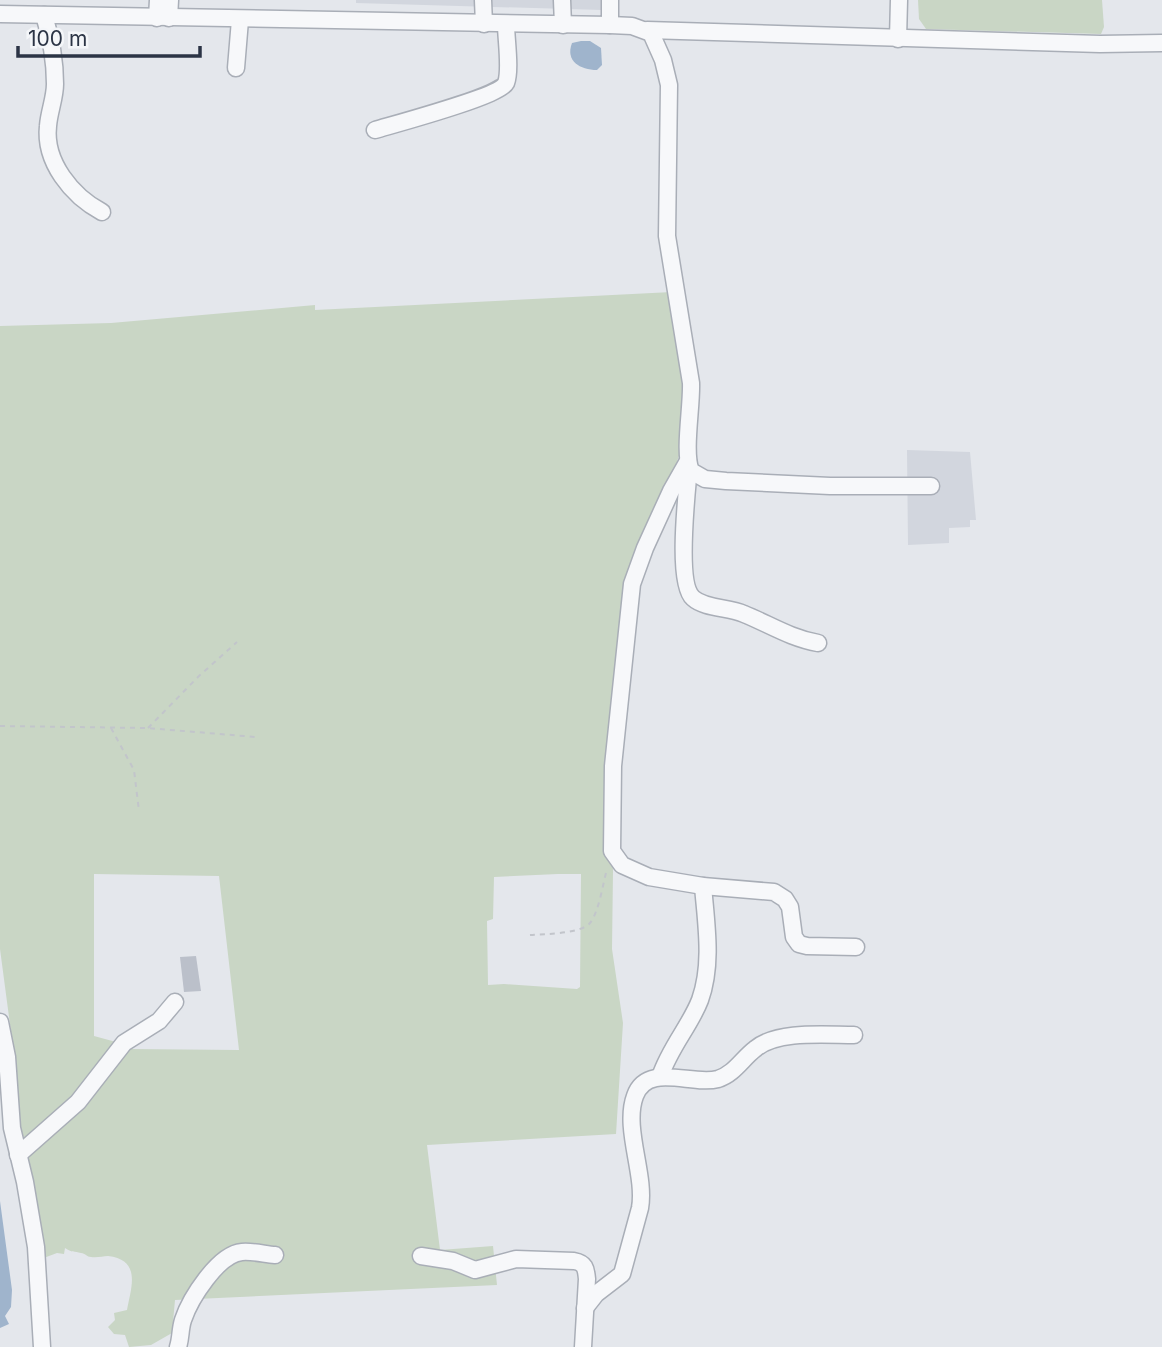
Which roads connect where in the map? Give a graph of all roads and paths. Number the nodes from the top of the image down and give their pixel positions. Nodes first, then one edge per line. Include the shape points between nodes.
1 (158, 0) edge
2 (170, 0) edge
3 (483, 0) edge
4 (562, 0) edge
5 (610, 0) edge
6 (899, 0) edge
7 (0, 14) edge
8 (44, 15) junction
9 (163, 18) junction
10 (240, 20) junction
11 (484, 24) junction
12 (506, 24) junction
13 (563, 25) junction
14 (610, 25) junction
15 (647, 30) junction
16 (898, 39) junction
17 (1162, 43) edge
18 (236, 68) dead end
19 (375, 130) dead end
20 (102, 212) dead end
21 (688, 464) junction
22 (931, 486) dead end
23 (237, 642) dead end
24 (818, 643) dead end
25 (0, 726) edge
26 (111, 727) junction
27 (147, 728) junction
28 (256, 737) dead end
29 (139, 811) dead end
30 (612, 851) junction
31 (704, 886) junction
32 (530, 935) dead end
33 (856, 947) dead end
34 (175, 1002) dead end
35 (0, 1022) edge
36 (854, 1035) dead end
37 (660, 1077) junction
38 (18, 1155) junction
39 (275, 1255) dead end
40 (421, 1256) dead end
41 (585, 1308) junction
42 (42, 1347) edge
43 (178, 1347) edge
44 (583, 1347) edge

1 - 9 lane
2 - 9 lane
3 - 11 lane
4 - 13 lane
5 - 14 lane
6 - 16 lane
7 - 8 lane
8 - 9 lane
8 - 20 lane via 52,43 55,87 48,150 81,200
9 - 10 lane
10 - 11 lane
10 - 18 lane
11 - 12 lane
12 - 13 lane
12 - 19 lane via 507,81 501,89
13 - 14 lane
14 - 15 lane
15 - 16 lane
15 - 21 lane via 654,36 669,85 667,236 691,383
16 - 17 lane
21 - 22 lane via 696,475 726,481
21 - 24 lane via 684,577 690,596
21 - 30 lane via 671,491 632,584 613,766
23 - 27 path
25 - 26 path
26 - 27 path
26 - 29 path via 134,770
27 - 28 path
30 - 31 lane via 622,865 641,875
30 - 32 path via 590,924
31 - 33 lane via 774,892 790,907 799,944
31 - 37 lane via 707,968 701,997
34 - 38 lane via 159,1021 124,1043 78,1102
35 - 38 lane
36 - 37 lane via 776,1037 721,1077
37 - 41 lane via 643,1084 633,1101 641,1203 625,1268
38 - 42 lane via 36,1247
39 - 43 lane via 242,1252 224,1261 190,1302
40 - 41 lane via 475,1270 516,1259 578,1261 587,1270
41 - 44 lane

